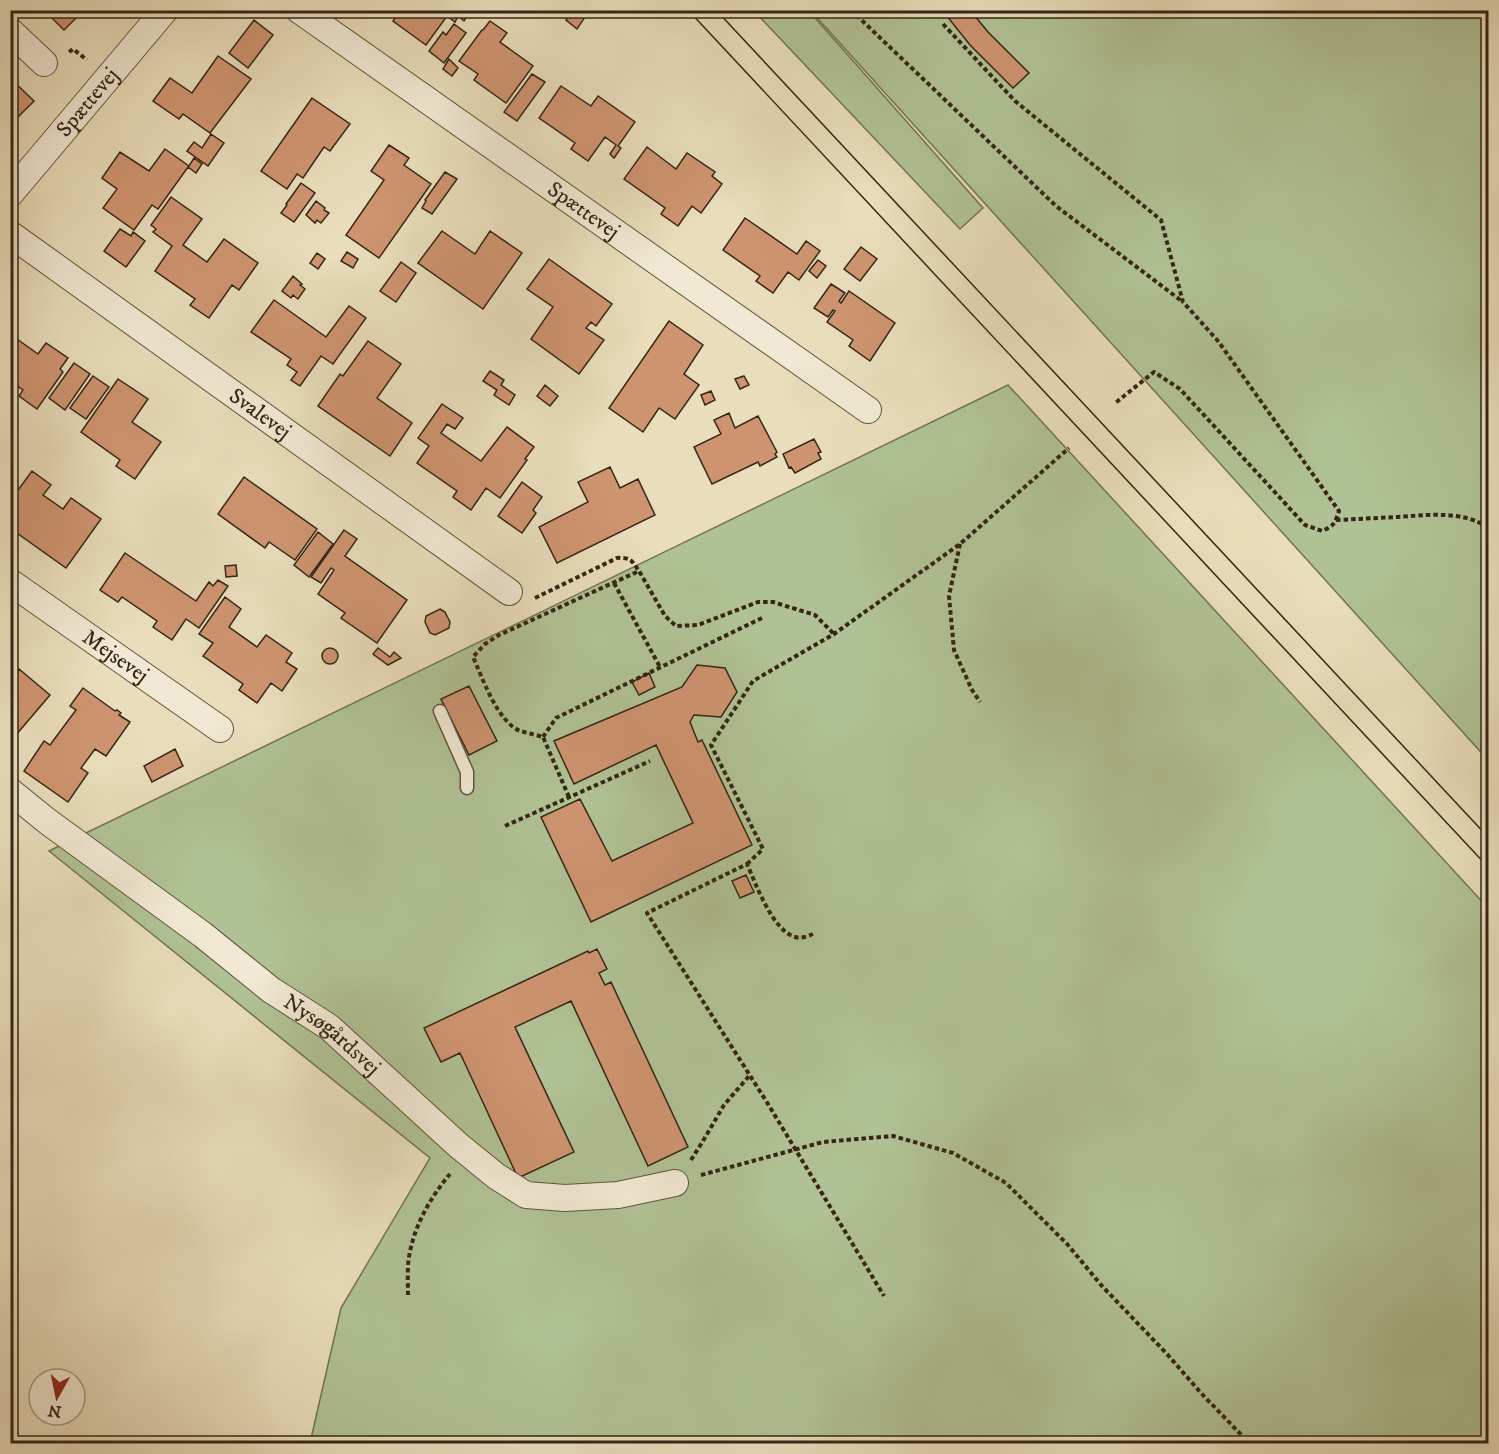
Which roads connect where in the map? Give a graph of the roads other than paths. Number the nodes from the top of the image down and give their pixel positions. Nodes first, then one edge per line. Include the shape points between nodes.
1 (165, 10) edge
2 (299, 10) edge
3 (10, 31) edge
4 (44, 63) road end
5 (10, 194) edge
6 (10, 234) edge
7 (868, 411) dead end
8 (10, 582) edge
9 (509, 592) dead end
10 (440, 711) dead end
11 (220, 729) dead end
12 (467, 788) dead end
13 (10, 791) edge
14 (675, 1183) road end

1 - 5 street, Spættevej
2 - 7 street, Spættevej
3 - 4 street
6 - 9 street, Svalevej
8 - 11 street, Mejsevej
10 - 12 lane via 467,772
13 - 14 street, Nysøgårdsvej via 272,990 329,1027 468,1153 526,1195 618,1195

